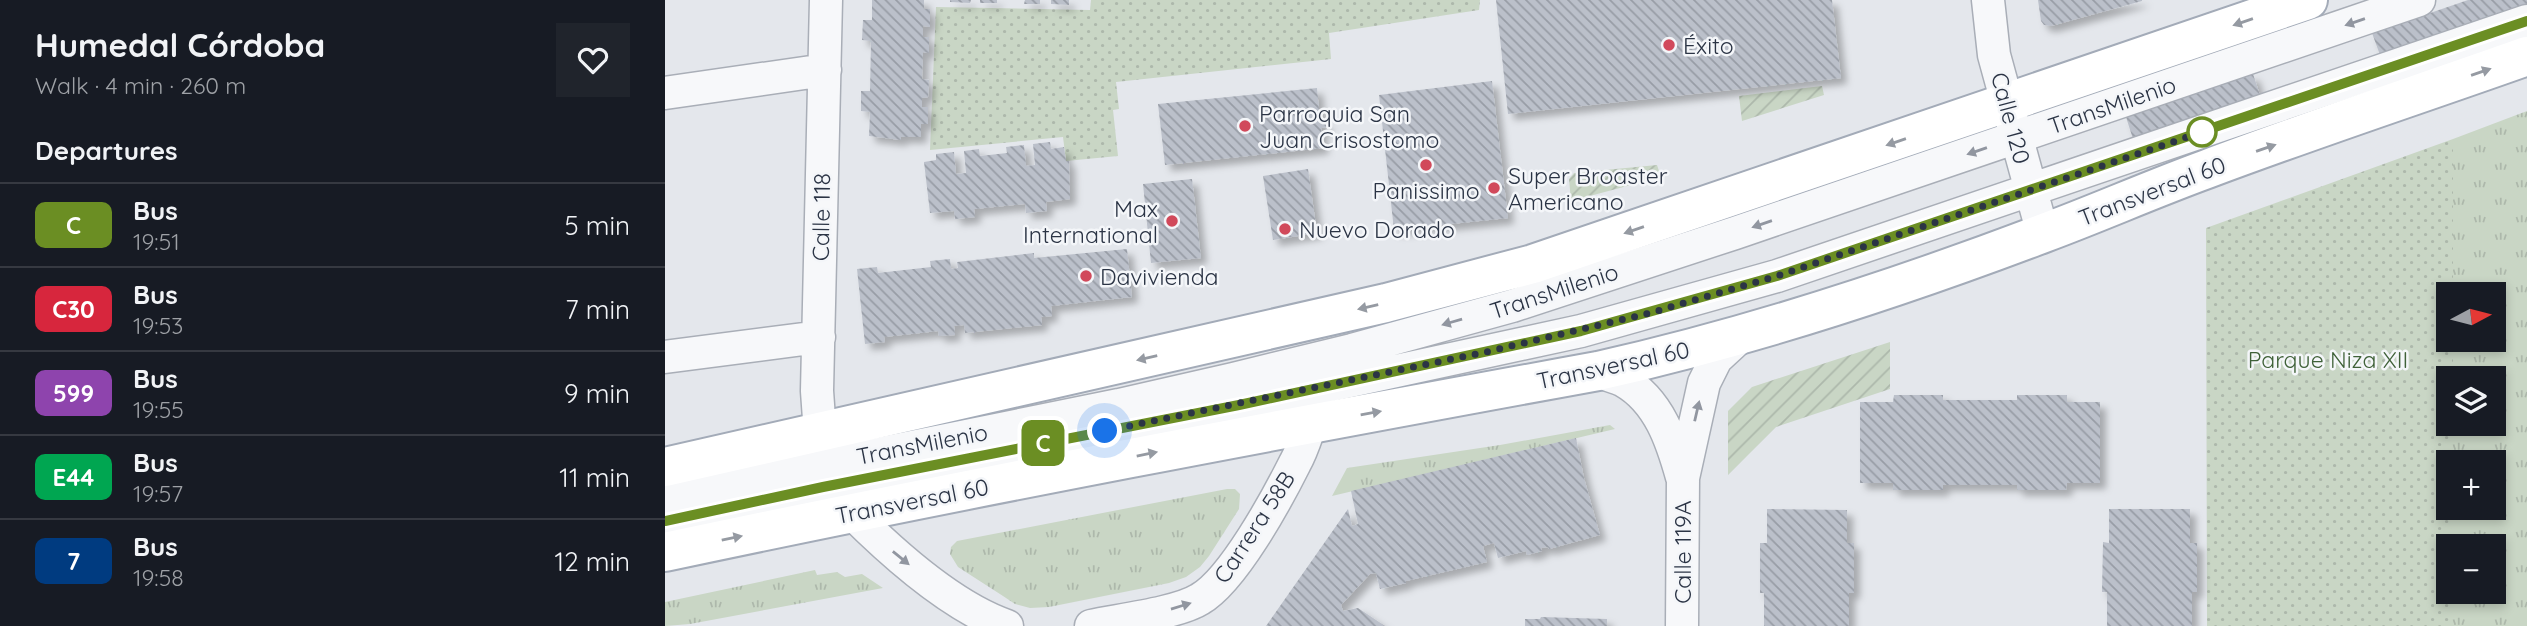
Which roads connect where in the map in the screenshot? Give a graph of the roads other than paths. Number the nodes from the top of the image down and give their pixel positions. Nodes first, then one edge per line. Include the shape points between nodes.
1 (826, 0) edge
2 (1988, 0) edge
3 (2308, 0) edge
4 (2419, 0) edge
5 (2527, 21) edge
6 (2527, 56) edge
7 (825, 70) junction
8 (665, 93) edge
9 (2012, 121) junction
10 (1734, 197) junction
11 (1835, 199) junction
12 (2037, 212) junction
13 (1742, 335) junction
14 (819, 337) junction
15 (665, 357) edge
16 (1663, 357) junction
17 (1598, 371) junction
18 (1311, 423) junction
19 (820, 433) junction
20 (665, 467) edge
21 (1683, 478) junction
22 (665, 497) edge
23 (851, 512) junction
24 (665, 521) edge
25 (665, 552) edge
26 (1007, 626) edge
27 (1091, 626) edge
28 (1682, 626) edge

1 - 7 street, Calle 118
2 - 9 street, Calle 120 via 1994,55
3 -> 9 main road
4 -> 9 street, TransMilenio
5 - 12 street, TransMilenio
12 -> 6 main road, Transversal 60 via 2207,169
7 - 8 street
7 - 14 street, Calle 118
9 -> 10 main road
9 -> 11 street, TransMilenio
9 - 12 street, Calle 120
10 - 11 street
10 -> 19 main road via 1533,264 1387,303
11 -> 22 street, TransMilenio via 1511,306 1352,350 1119,405
12 - 13 main road, Transversal 60 via 1863,297
12 - 16 main road via 1703,323
12 - 24 street, TransMilenio via 1777,276 1581,331
13 - 16 main road, Transversal 60
21 -> 13 street, Calle 119A via 1703,383 1716,359
14 - 15 street
14 - 19 street, Calle 118
16 - 17 main road, Transversal 60
18 -> 17 main road, Transversal 60
17 - 21 street, Calle 119A via 1625,382 1644,398 1672,440
23 -> 18 main road, Transversal 60
27 -> 18 street, Carrera 58B via 1177,608 1214,589 1227,576 1290,474
19 - 20 main road
21 - 28 street, Calle 119A
25 -> 23 main road, Transversal 60
23 -> 26 street via 916,571 965,605

